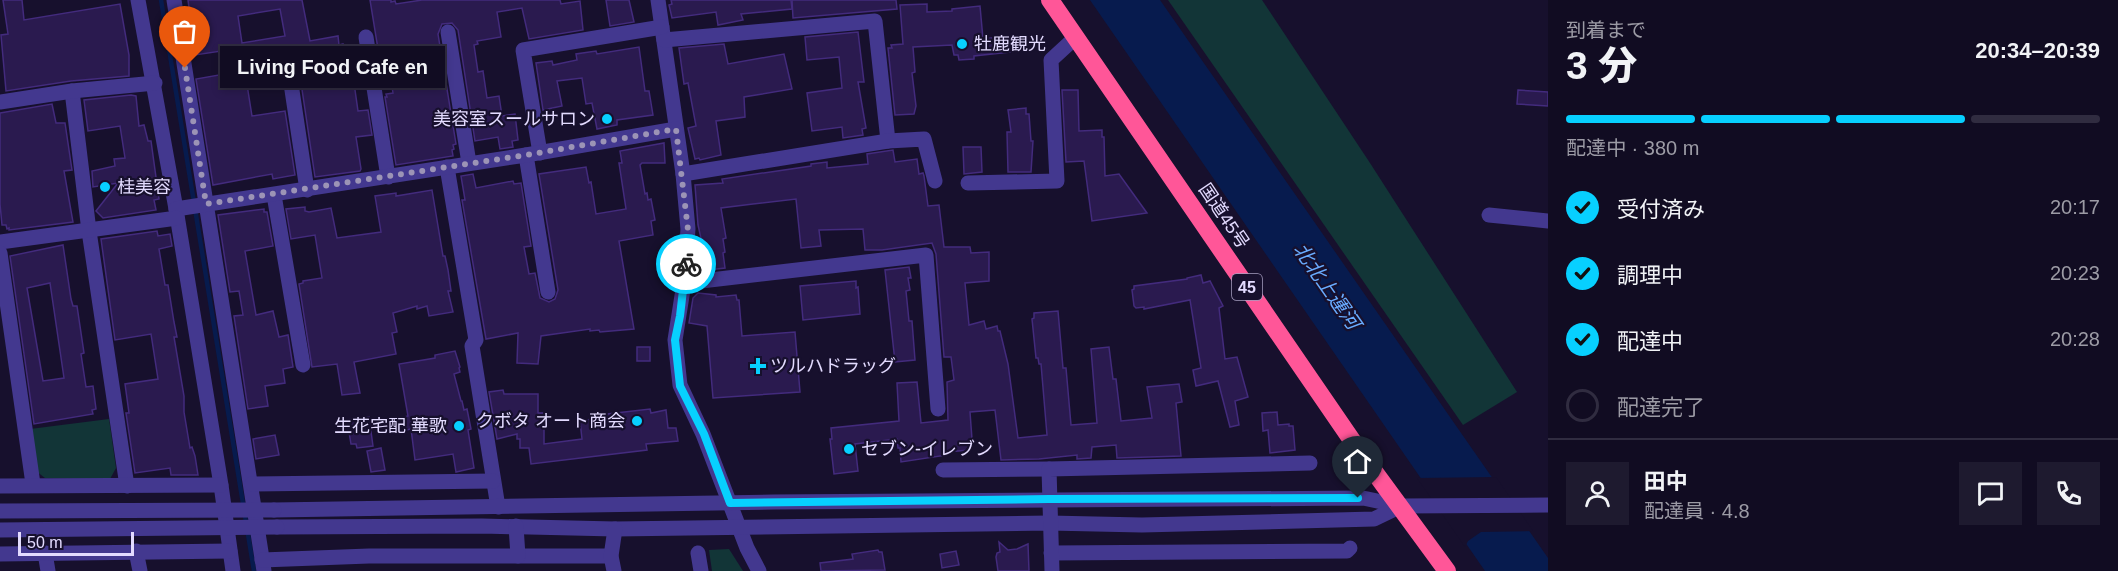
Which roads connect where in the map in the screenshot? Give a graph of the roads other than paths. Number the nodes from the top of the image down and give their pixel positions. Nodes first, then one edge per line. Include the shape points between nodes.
1 (138, 0) edge
2 (174, 0) edge
3 (658, 0) edge
4 (1050, 0) edge
5 (448, 32) dead end
6 (663, 33) junction
7 (366, 37) dead end
8 (1076, 37) junction
9 (290, 76) dead end
10 (155, 83) junction
11 (72, 91) junction
12 (0, 102) edge
13 (676, 129) junction
14 (888, 141) junction
15 (533, 154) junction
16 (469, 163) junction
17 (447, 167) junction
18 (683, 174) junction
19 (388, 177) junction
20 (935, 181) dead end
21 (968, 183) dead end
22 (307, 190) junction
23 (274, 195) junction
24 (188, 209) junction
25 (1489, 216) dead end
26 (1548, 221) edge
27 (89, 231) junction
28 (0, 242) edge
29 (0, 253) edge
30 (684, 283) junction
31 (548, 292) dead end
32 (303, 365) dead end
33 (938, 409) dead end
34 (1310, 463) dead end
35 (1049, 469) junction
36 (943, 470) dead end
37 (493, 481) junction
38 (33, 484) junction
39 (252, 484) junction
40 (221, 485) junction
41 (0, 486) edge
42 (127, 486) junction
43 (1049, 499) junction
44 (730, 503) junction
45 (1545, 505) edge
46 (1401, 506) junction
47 (498, 507) junction
48 (0, 511) edge
49 (1049, 523) junction
50 (516, 526) junction
51 (739, 528) junction
52 (615, 529) junction
53 (0, 530) edge
54 (1350, 548) dead end
55 (136, 551) junction
56 (230, 551) junction
57 (45, 553) junction
58 (698, 553) dead end
59 (1051, 553) junction
60 (0, 554) edge
61 (518, 556) junction
62 (612, 564) edge
63 (263, 566) edge
64 (48, 571) edge
65 (140, 571) edge
66 (233, 571) edge
67 (701, 571) edge
68 (759, 571) edge
69 (1052, 571) edge
70 (1447, 571) edge

1 - 10 street
2 - 24 street
3 - 6 street
4 - 8 highway, 国道45号 / 45
5 - 16 street
6 - 13 street
6 - 14 street via 875,21
6 - 15 street via 523,50
7 - 19 street
8 - 21 street via 1051,60 1057,181
8 - 46 highway, 国道45号 / 45 via 1362,455
9 - 22 street
10 - 11 street
10 - 24 street
11 - 12 street
11 - 27 street
13 - 15 street
13 - 18 street
14 - 18 street
14 - 20 street via 924,139
15 - 16 street
15 - 31 street
16 - 17 street
17 - 19 street
17 - 37 street via 476,340 472,346
18 - 30 street via 688,230
19 - 22 street
22 - 23 street
23 - 24 street
23 - 32 street
24 - 27 street
24 - 39 street
24 - 40 street
25 - 26 street
27 - 28 street
27 - 42 street
29 - 38 street
30 - 33 street via 926,255
30 - 44 street via 675,340 680,386 704,434
34 - 35 street
35 - 36 street
35 - 43 street
37 - 39 street
37 - 47 street
38 - 41 street
38 - 42 street
39 - 63 street
40 - 42 street
40 - 56 street
43 - 44 street
43 - 46 street via 1363,498
43 - 49 street
44 - 47 street
44 - 51 street
45 - 46 street
46 - 49 street via 1374,519 1142,525
46 - 70 highway, 国道45号 / 45
47 - 48 street, bridge
49 - 51 street
49 - 59 street
50 - 52 street
50 - 53 street, bridge
50 - 61 street
51 - 52 street
51 - 68 street
52 - 62 street
54 - 59 street
55 - 56 street
55 - 57 street
55 - 65 street
56 - 66 street
57 - 60 street
57 - 64 street
58 - 67 street
59 - 69 street
61 - 62 street
61 - 63 street via 369,555

